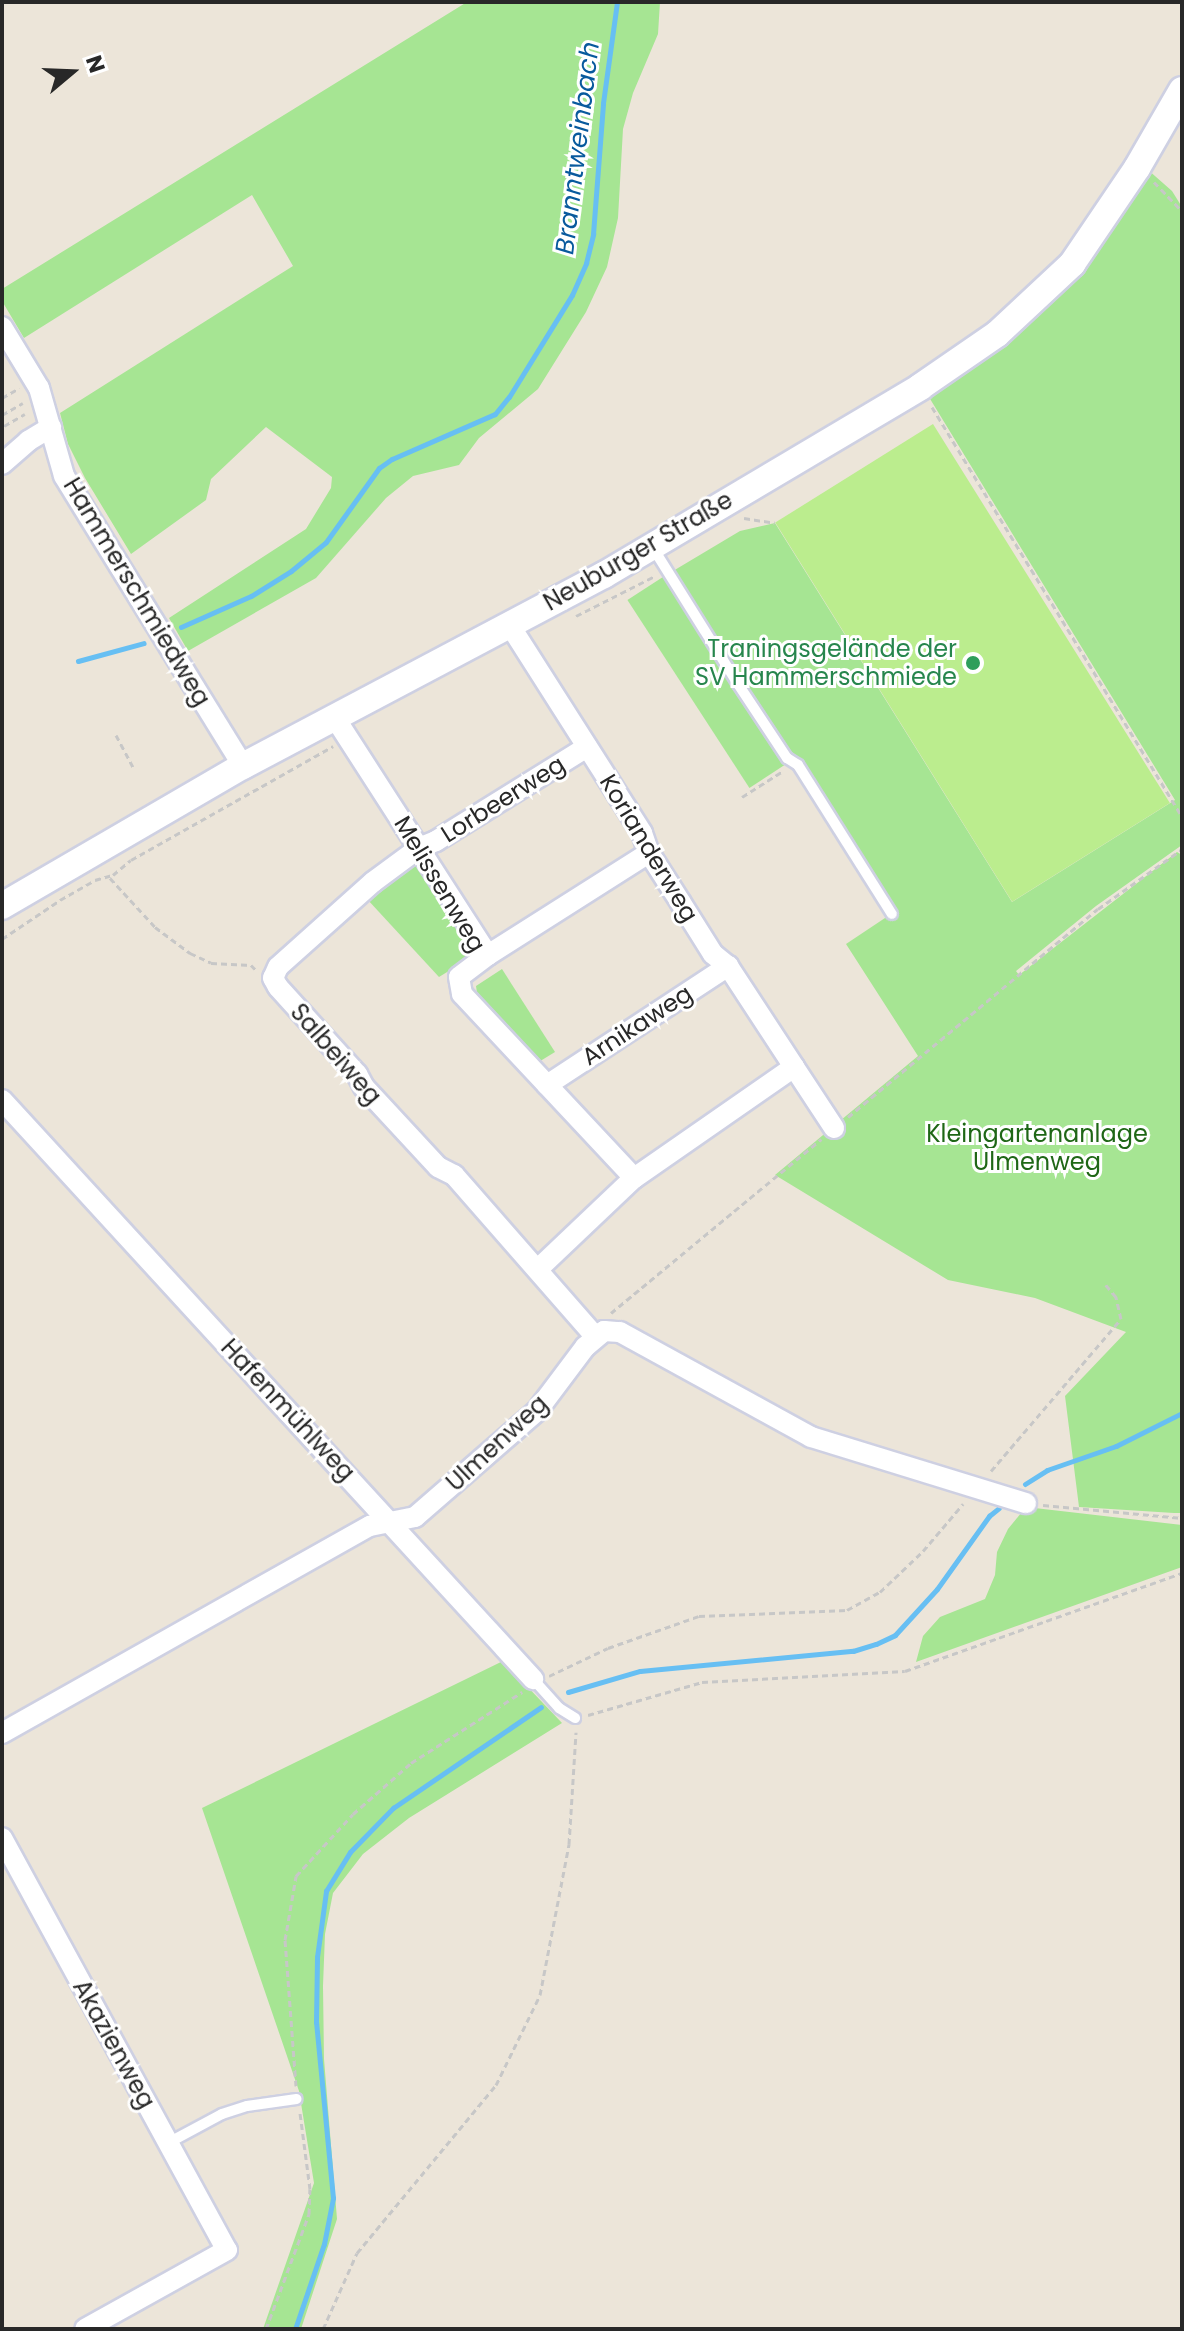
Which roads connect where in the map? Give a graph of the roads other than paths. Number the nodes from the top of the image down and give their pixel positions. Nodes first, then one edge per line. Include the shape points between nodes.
1 (1182, 90) edge
2 (2, 327) edge
3 (51, 427) junction
4 (2, 464) edge
5 (651, 544) junction
6 (509, 624) junction
7 (335, 718) junction
8 (587, 747) junction
9 (243, 766) junction
10 (419, 848) junction
11 (649, 853) junction
12 (2, 906) edge
13 (892, 914) dead end
14 (488, 955) junction
15 (728, 966) junction
16 (794, 1067) junction
17 (547, 1085) junction
18 (2, 1100) edge
19 (834, 1128) road end
20 (634, 1178) junction
21 (539, 1268) junction
22 (599, 1334) junction
23 (1026, 1503) road end
24 (391, 1520) junction
25 (538, 1684) joint
26 (575, 1718) road end
27 (2, 1733) edge
28 (2, 1838) edge
29 (297, 2099) road end
30 (168, 2143) junction
31 (85, 2329) edge

1 - 5 street, Neuburger Straße via 1072,264 997,334 920,387
2 - 3 street, Hammerschmiedweg via 39,388
3 - 4 street
3 - 9 street, Hammerschmiedweg via 64,476
5 - 6 street, Neuburger Straße
5 - 13 lane
6 - 7 street, Neuburger Straße
6 - 8 street, Korianderweg
7 - 9 street, Neuburger Straße
7 - 10 street, Melissenweg
8 - 10 street, Lorbeerweg
8 - 11 street, Korianderweg via 642,833
9 - 12 street, Neuburger Straße
10 - 14 street, Melissenweg
10 - 21 street, Salbeiweg via 368,886 278,967 273,978 372,1096
11 - 14 street
11 - 15 street, Korianderweg via 713,954
14 - 17 street, Melissenweg via 459,977 462,994
15 - 16 street, Korianderweg
15 - 17 street, Arnikaweg
16 - 19 street, Korianderweg
16 - 20 street
17 - 20 street, Melissenweg
18 - 24 street, Hafenmühlweg
20 - 21 street
21 - 22 street, Salbeiweg via 556,1294
22 - 23 street via 620,1332 811,1437
22 - 24 street, Ulmenweg via 537,1411 415,1517
24 - 25 street, Hafenmühlweg
24 - 27 street, Ulmenweg via 370,1526
25 - 26 lane, Hafenmühlweg
28 - 30 street, Akazienweg
29 - 30 lane via 222,2114
30 - 31 street, Akazienweg via 227,2250

